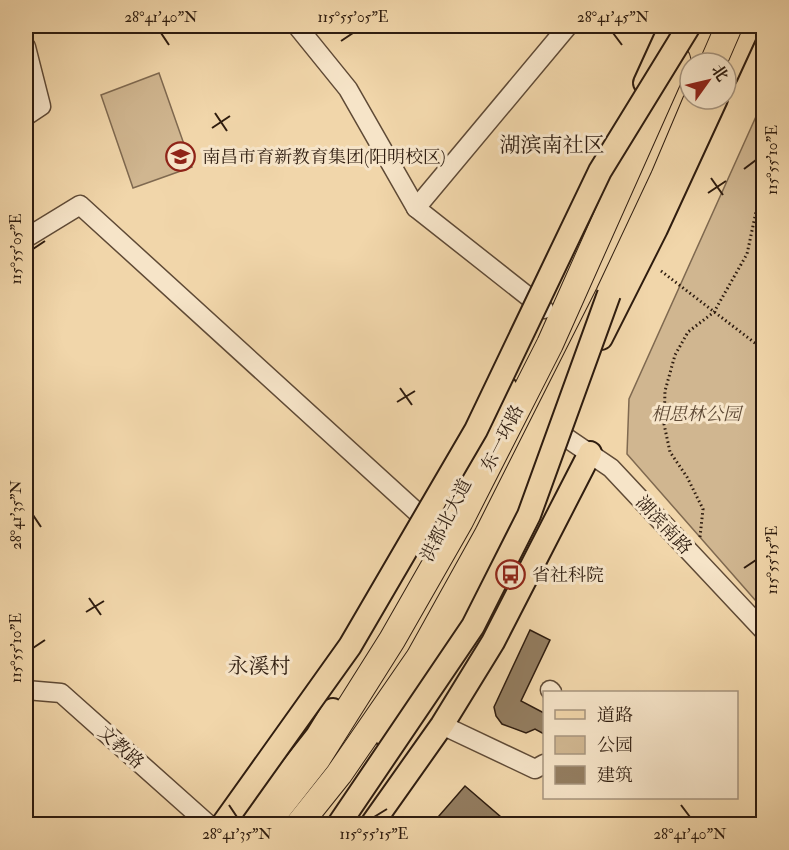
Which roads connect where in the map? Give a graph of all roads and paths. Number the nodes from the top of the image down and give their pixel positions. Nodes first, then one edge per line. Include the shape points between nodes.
1 (297, 26) edge
2 (568, 26) edge
3 (671, 26) edge
4 (690, 26) edge
5 (729, 26) edge
6 (749, 26) edge
7 (26, 47) edge
8 (718, 51) edge
9 (738, 51) edge
10 (692, 111) edge
11 (710, 111) edge
12 (26, 116) edge
13 (764, 184) edge
14 (416, 208) junction
15 (26, 238) edge
16 (661, 270) dead end
17 (609, 294) junction
18 (543, 309) junction
19 (714, 312) junction
20 (764, 350) edge
21 (555, 430) junction
22 (590, 453) junction
23 (442, 535) junction
24 (697, 560) junction
25 (764, 631) edge
26 (26, 690) edge
27 (442, 725) junction
28 (543, 765) edge
29 (208, 825) edge
30 (223, 825) edge
31 (248, 825) edge
32 (266, 825) edge
33 (299, 825) edge
34 (326, 825) edge
35 (339, 825) edge
36 (372, 825) edge

1 - 14 street via 348,88
2 - 14 street
3 - 18 main road, 洪都北大道
4 - 30 main road, bridge via 600,171 476,430 350,646
4 - 32 highway, 东一环路 via 550,344 460,521 392,640 317,759
5 - 8 highway, bridge
6 - 9 main road
7 - 12 street via 41,106
10 - 17 highway, 东一环路
11 - 21 main road
13 - 19 path via 747,254
14 - 18 street
15 - 23 street via 80,205
16 - 19 path
17 - 33 highway, 东一环路, bridge via 488,534 419,658
17 - 35 main road, bridge via 529,515 473,626
18 - 23 main road, 洪都北大道
19 - 20 path
19 - 24 path via 688,332 675,355 665,391 664,424 670,452 703,509
21 - 22 street, 湖滨南路
21 - 34 main road via 487,567 384,741
22 - 24 street, 湖滨南路 via 611,468
22 - 27 main road via 493,642
23 - 31 main road, 洪都北大道 via 316,736
24 - 25 street, 湖滨南路
26 - 29 street, 文教路 via 61,693
27 - 28 street via 535,769
27 - 36 main road

